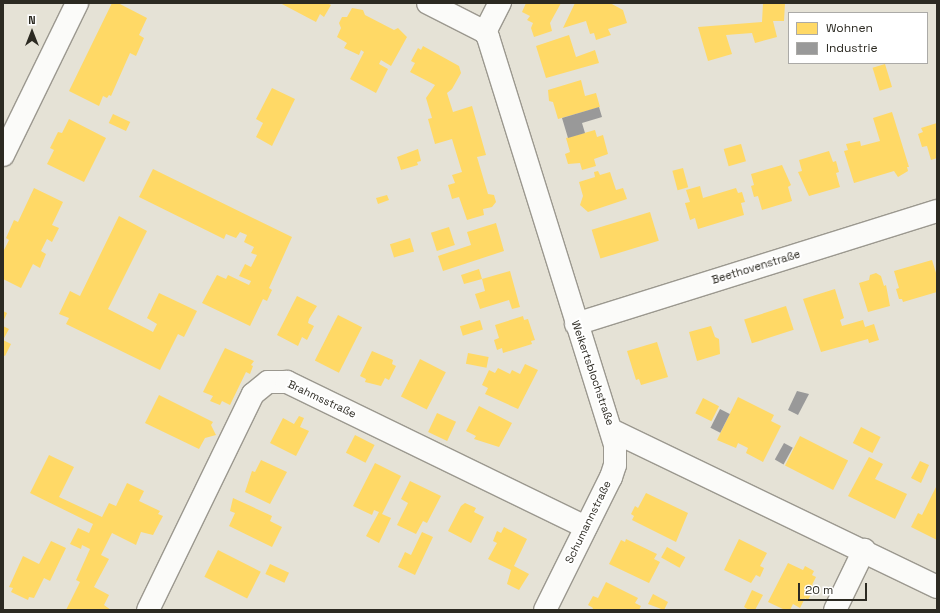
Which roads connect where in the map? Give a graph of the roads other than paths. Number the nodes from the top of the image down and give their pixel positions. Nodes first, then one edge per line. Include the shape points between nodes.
1 (77, 3) edge
2 (428, 3) edge
3 (500, 3) edge
4 (485, 32) junction
5 (3, 155) edge
6 (937, 211) edge
7 (576, 324) junction
8 (611, 430) junction
9 (586, 527) junction
10 (864, 550) junction
11 (937, 587) edge
12 (148, 610) edge
13 (544, 610) edge
14 (835, 610) edge

1 - 5 street
2 - 4 street
3 - 4 street
4 - 7 street, Weikertsblochstraße
6 - 7 street, Beethovenstraße
7 - 8 street, Weikertsblochstraße
8 - 9 street, Schumannstraße via 615,445 615,465
8 - 10 street, Weikertsblochstraße
9 - 12 street, Brahmsstraße via 287,382 268,382 253,394
9 - 13 street, Schumannstraße
10 - 11 street, Weikertsblochstraße
10 - 14 street

